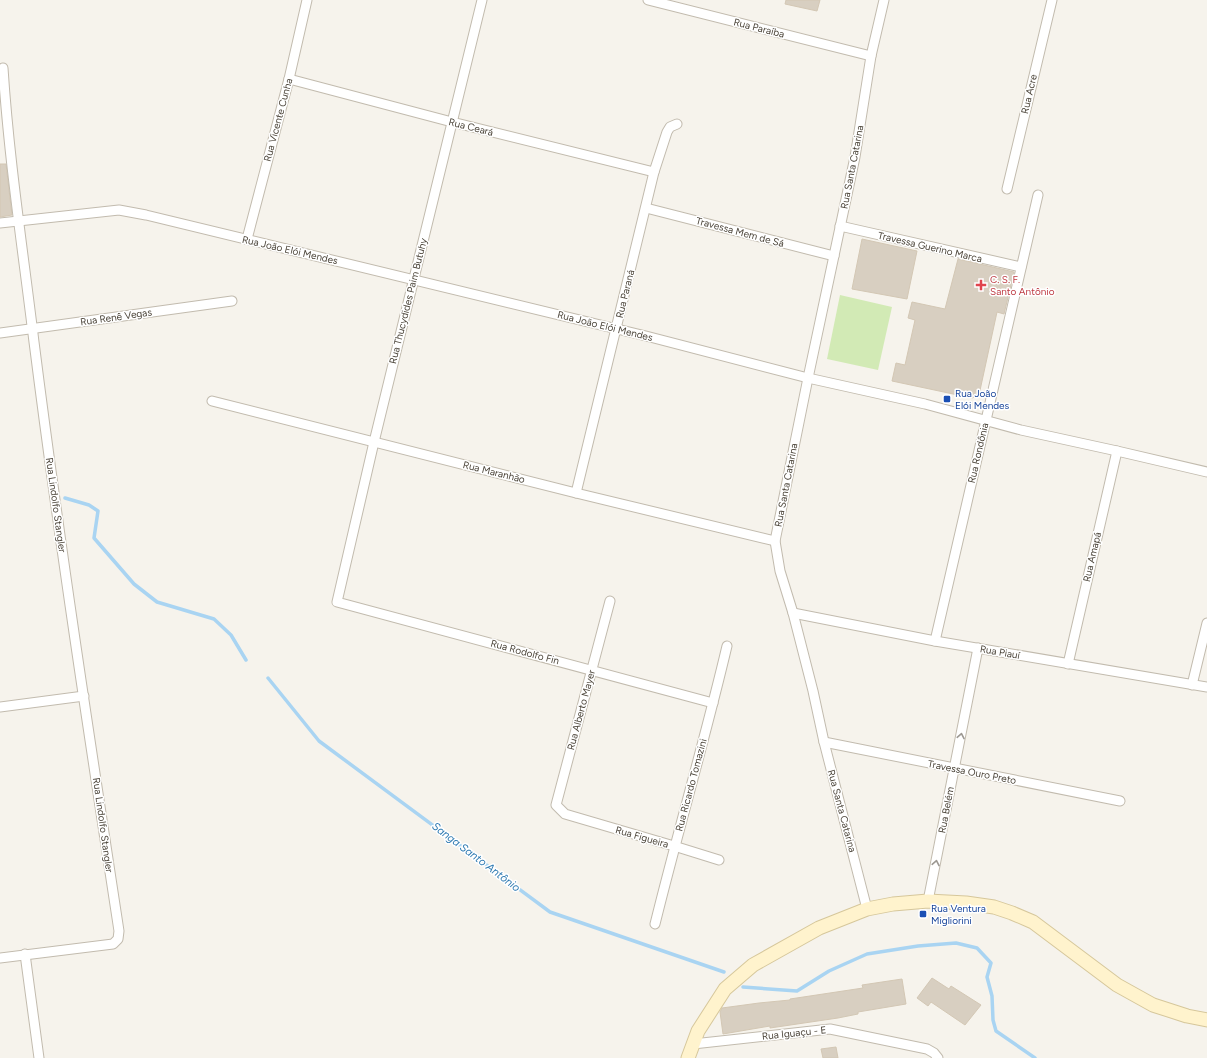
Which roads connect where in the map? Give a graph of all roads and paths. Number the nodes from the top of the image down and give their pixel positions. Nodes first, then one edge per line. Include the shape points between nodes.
1 (308, 0) edge
2 (482, 0) edge
3 (648, 0) edge
4 (884, 0) edge
5 (1052, 0) edge
6 (871, 56) junction
7 (3, 68) dead end
8 (289, 79) junction
9 (2, 97) edge
10 (452, 122) junction
11 (677, 124) dead end
12 (654, 172) junction
13 (1006, 189) dead end
14 (1038, 195) dead end
15 (646, 208) junction
16 (19, 220) junction
17 (0, 223) edge
18 (840, 226) junction
19 (247, 239) junction
20 (834, 256) junction
21 (1021, 267) junction
22 (414, 279) junction
23 (232, 301) dead end
24 (33, 328) junction
25 (616, 329) junction
26 (0, 333) edge
27 (808, 378) junction
28 (212, 401) dead end
29 (986, 421) junction
30 (374, 442) junction
31 (1117, 451) junction
32 (1207, 472) edge
33 (576, 493) junction
34 (775, 541) junction
35 (610, 601) dead end
36 (337, 602) joint
37 (794, 613) junction
38 (1207, 623) edge
39 (935, 641) junction
40 (727, 646) dead end
41 (978, 648) junction
42 (1068, 664) junction
43 (592, 670) junction
44 (1192, 685) junction
45 (1207, 687) edge
46 (84, 696) junction
47 (713, 703) junction
48 (0, 707) edge
49 (824, 742) junction
50 (954, 768) junction
51 (1120, 801) dead end
52 (565, 814) joint
53 (674, 846) junction
54 (719, 860) dead end
55 (928, 902) junction
56 (868, 909) junction
57 (655, 924) dead end
58 (25, 954) junction
59 (0, 958) edge
60 (1207, 1020) edge
61 (693, 1044) junction
62 (39, 1058) edge
63 (688, 1058) edge
64 (938, 1058) edge

1 - 8 street, Rua Vicente Cunha
2 - 10 street, Rua Thucydides Paim Butuhy
3 - 6 street, Rua Paraíba
4 - 6 street, Rua Santa Catarina
5 - 13 street, Rua Acre
6 - 18 street, Rua Santa Catarina via 855,157
7 - 9 street, Rua Lindolfo Stangler
8 - 10 street, Rua Ceará
8 - 19 street, Rua Vicente Cunha
9 - 16 street, Rua Lindolfo Stangler
10 - 12 street, Rua Ceará
10 - 22 street, Rua Thucydides Paim Butuhy
11 - 12 street, Rua Paraná via 670,127 667,132
12 - 15 street, Rua Paraná
14 - 21 street, Rua Rondônia
15 - 20 street, Travessa Mem de Sá
15 - 25 street, Rua Paraná
16 - 17 street, Rua João Elói Mendes
16 - 19 street, Rua João Elói Mendes via 119,210
16 - 24 street, Rua Lindolfo Stangler
18 - 20 street, Rua Santa Catarina
18 - 21 street, Travessa Guerino Marca
19 - 22 street, Rua João Elói Mendes
20 - 27 street, Rua Santa Catarina
21 - 29 street, Rua Rondônia
22 - 25 street, Rua João Elói Mendes
22 - 30 street, Rua Thucydides Paim Butuhy
23 - 24 street, Rua Renê Vegas
24 - 26 street, Rua Renê Vegas
24 - 46 street, Rua Lindolfo Stangler via 49,460
25 - 27 street, Rua João Elói Mendes
25 - 33 street, Rua Paraná
27 - 29 street, Rua João Elói Mendes via 925,404
27 - 34 street, Rua Santa Catarina
28 - 30 street, Rua Maranhão
29 - 31 street, Rua João Elói Mendes
29 - 39 street, Rua Rondônia
30 - 33 street, Rua Maranhão
30 - 36 street, Rua Thucydides Paim Butuhy
31 - 32 street, Rua João Elói Mendes
31 - 42 street, Rua Amapá
33 - 34 street, Rua Maranhão
34 - 37 street, Rua Santa Catarina via 780,571
35 - 43 street, Rua Alberto Mayer
36 - 43 street, Rua Rodolfo Fin
37 - 39 street, Rua Piauí
37 - 49 street, Rua Santa Catarina
38 - 44 street
39 - 41 street, Rua Piauí
40 - 47 street, Rua Ricardo Tomazini
41 - 42 street, Rua Piauí
50 -> 41 street, Rua Belém
42 - 44 street, Rua Piauí
43 - 47 street, Rua Rodolfo Fin
43 - 52 street, Rua Alberto Mayer via 556,805
44 - 45 street, Rua Piauí
46 - 48 street
46 - 58 street, Rua Lindolfo Stangler via 119,931 118,939 113,944
47 - 53 street, Rua Ricardo Tomazini
49 - 50 street, Travessa Ouro Preto
49 - 56 street, Rua Santa Catarina
50 - 51 street, Travessa Ouro Preto
55 -> 50 street, Rua Belém
52 - 53 street, Rua Figueira
53 - 54 street, Rua Figueira
53 - 57 street, Rua Ricardo Tomazini
55 - 56 street via 893,904
55 - 60 street via 994,907 1023,917 1053,936 1117,985 1153,1005
56 - 61 street via 819,928 753,965 725,989 698,1031
58 - 59 street
58 - 62 street
61 - 63 street
61 - 64 street, Rua Iguaçu - E via 830,1029 927,1049

